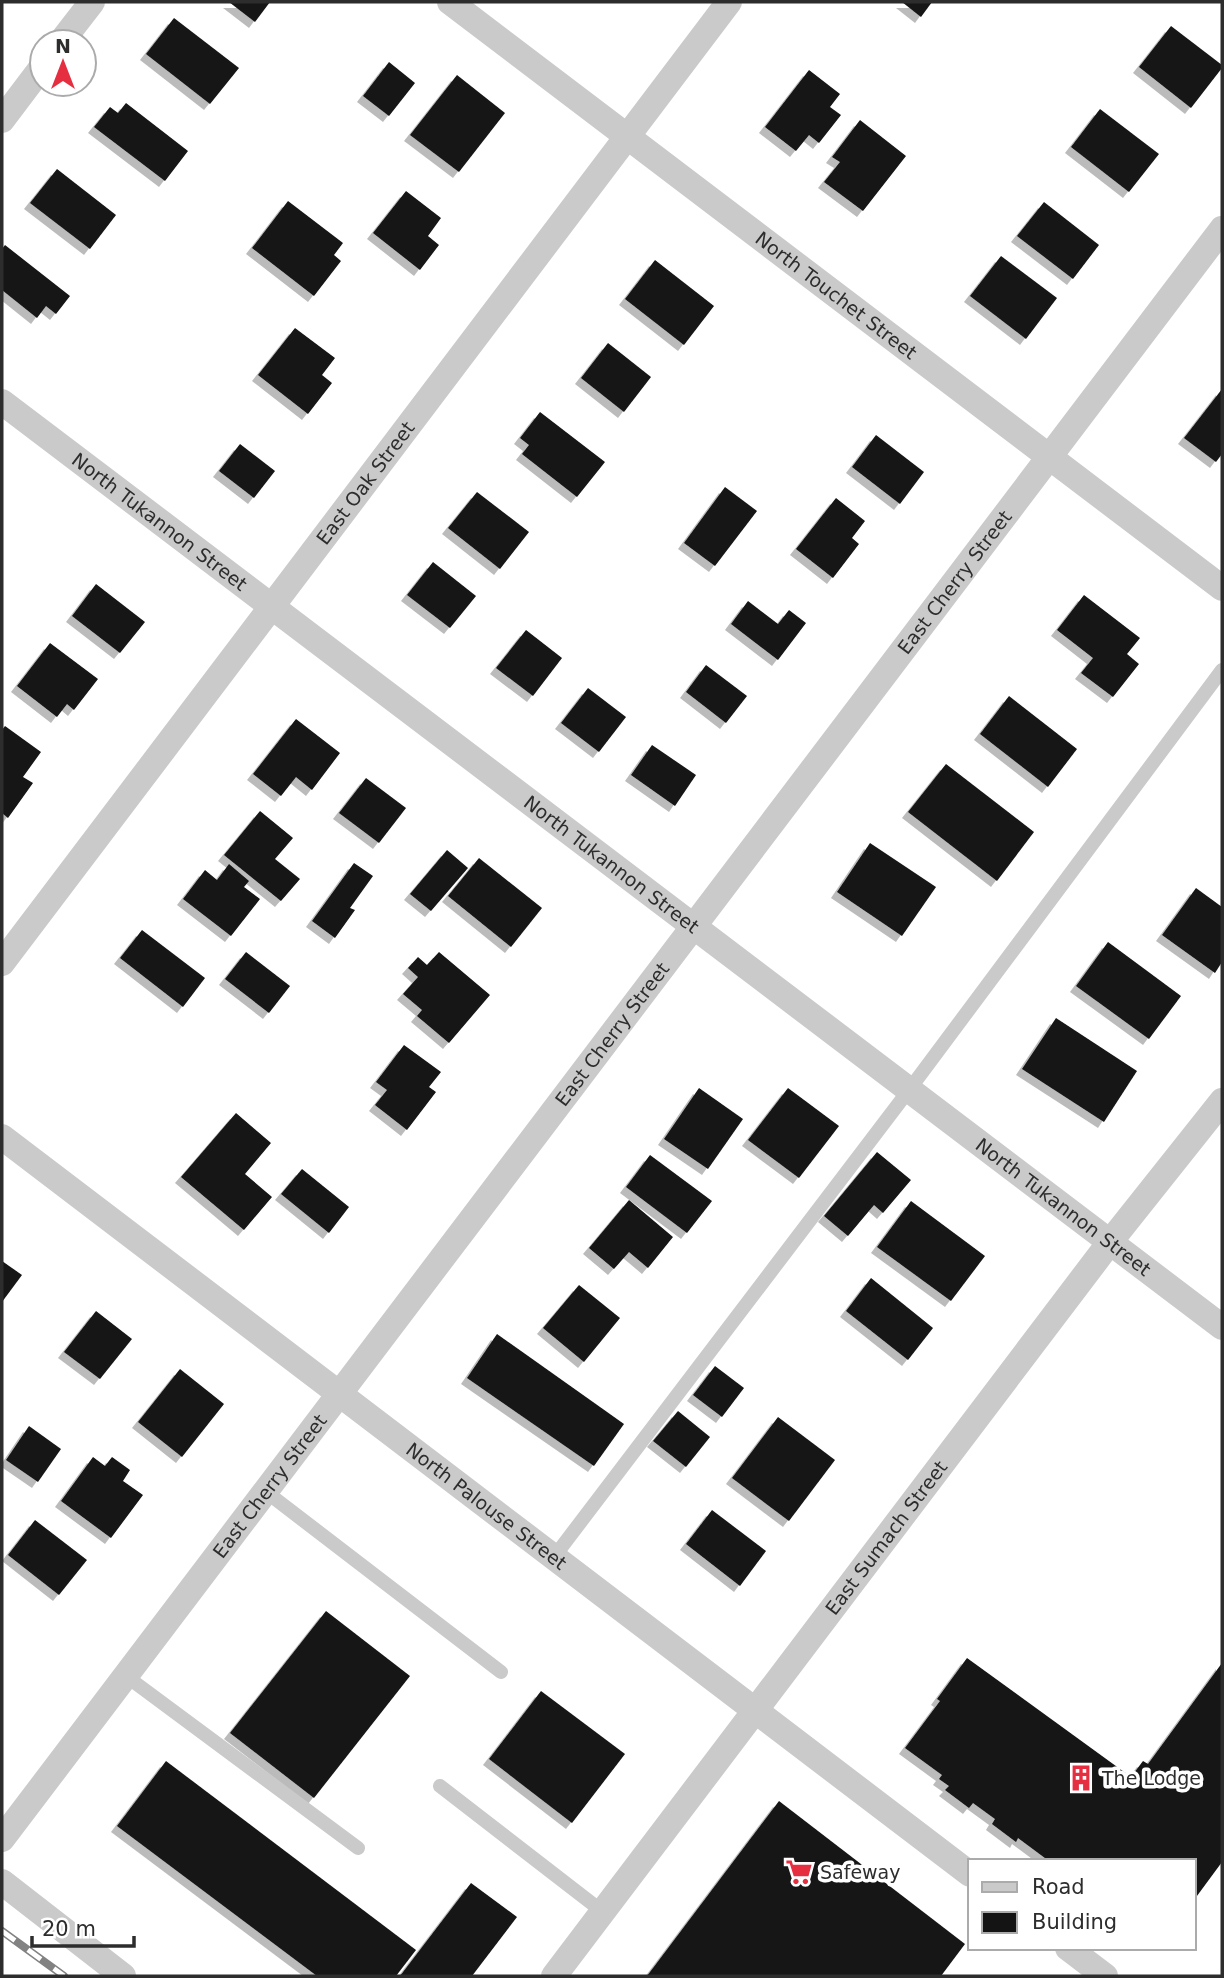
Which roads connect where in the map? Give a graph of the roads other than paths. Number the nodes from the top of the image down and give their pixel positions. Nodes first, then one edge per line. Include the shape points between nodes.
1 (92, 2) edge
2 (450, 2) edge
3 (729, 2) edge
4 (72, 28) edge
5 (28, 86) edge
6 (2, 120) edge
7 (627, 136) junction
8 (1222, 229) edge
9 (2, 402) edge
10 (1049, 457) junction
11 (1222, 588) edge
12 (271, 606) junction
13 (1222, 670) edge
14 (693, 926) junction
15 (2, 963) edge
16 (909, 1090) junction
17 (1222, 1101) edge
18 (2, 1137) edge
19 (1110, 1242) junction
20 (1222, 1327) edge
21 (339, 1394) junction
22 (265, 1491) junction
23 (554, 1557) junction
24 (501, 1672) dead end
25 (126, 1676) junction
26 (756, 1711) junction
27 (440, 1786) dead end
28 (2, 1839) edge
29 (358, 1848) dead end
30 (968, 1872) edge
31 (2, 1882) edge
32 (603, 1912) junction
33 (1071, 1950) edge
34 (123, 1976) edge
35 (554, 1976) edge
36 (1105, 1976) edge

1 - 4 street
2 - 7 street, North Touchet Street
3 - 7 street, East Oak Street
5 - 6 street
7 - 10 street, North Touchet Street
7 - 12 street, East Oak Street
8 - 10 street, East Cherry Street
9 - 12 street, North Tukannon Street
10 - 11 street, North Touchet Street
10 - 14 street, East Cherry Street
12 - 14 street, North Tukannon Street
12 - 15 street, East Oak Street
13 - 16 lane
14 - 16 street, North Tukannon Street
14 - 21 street, East Cherry Street
16 - 19 street, North Tukannon Street
16 - 23 lane
17 - 19 street, East Sumach Street
18 - 21 street, North Palouse Street
19 - 20 street, North Tukannon Street
19 - 26 street, East Sumach Street
21 - 22 street, East Cherry Street
21 - 23 street, North Palouse Street
22 - 24 lane
22 - 25 street, East Cherry Street
23 - 26 street, North Palouse Street
25 - 28 street, East Cherry Street
25 - 29 lane
26 - 30 street, North Palouse Street
26 - 32 street, East Sumach Street
27 - 32 lane
31 - 34 street
32 - 35 street, East Sumach Street
33 - 36 street

